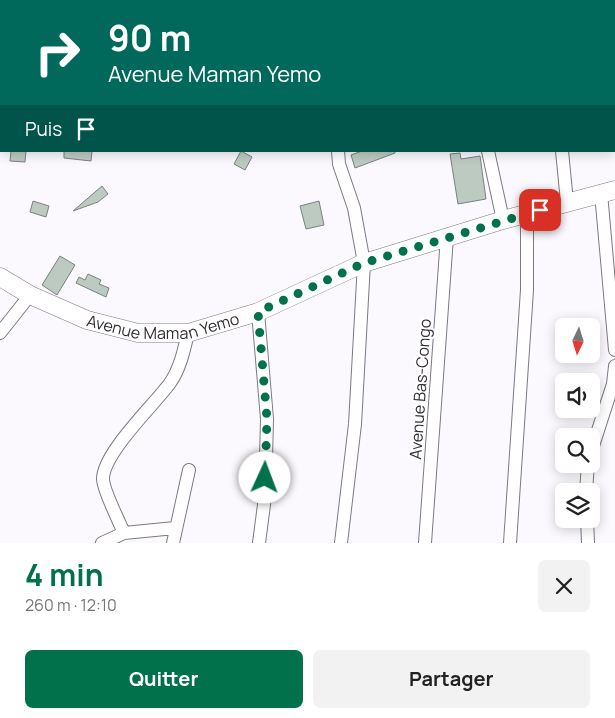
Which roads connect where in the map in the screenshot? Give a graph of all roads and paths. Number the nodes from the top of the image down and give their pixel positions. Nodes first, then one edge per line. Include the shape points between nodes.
1 (338, 152) edge
2 (488, 152) edge
3 (562, 152) edge
4 (608, 192) edge
5 (567, 202) junction
6 (527, 214) junction
7 (503, 220) junction
8 (447, 237) junction
9 (364, 263) junction
10 (0, 277) edge
11 (30, 295) junction
12 (258, 312) junction
13 (0, 333) edge
14 (188, 334) junction
15 (615, 350) edge
16 (615, 366) edge
17 (599, 428) edge
18 (189, 470) dead end
19 (175, 528) junction
20 (587, 528) edge
21 (124, 533) junction
22 (102, 543) edge
23 (173, 543) edge
24 (259, 543) edge
25 (340, 543) edge
26 (425, 543) edge
27 (510, 543) edge
28 (588, 543) edge

1 - 9 street via 354,208
2 - 7 street
3 - 5 street
4 - 5 street, Avenue Maman Yemo
4 - 15 street
5 - 6 street, Avenue Maman Yemo
6 - 7 street, Avenue Maman Yemo
6 - 27 street via 527,290
7 - 8 street, Avenue Maman Yemo
8 - 9 street, Avenue Maman Yemo
8 - 26 street, Avenue Bas-Congo
9 - 12 street, Avenue Maman Yemo
9 - 25 street via 355,424
10 - 11 street, Avenue Maman Yemo
11 - 13 street
11 - 14 street, Avenue Maman Yemo via 87,320 138,334
12 - 14 street, Avenue Maman Yemo
12 - 24 street via 267,419 265,497
14 - 21 street via 179,367 171,382 115,450 104,470 104,485
16 - 17 street via 613,384
18 - 19 street
19 - 21 street
19 - 23 street
20 - 28 street
21 - 22 street

